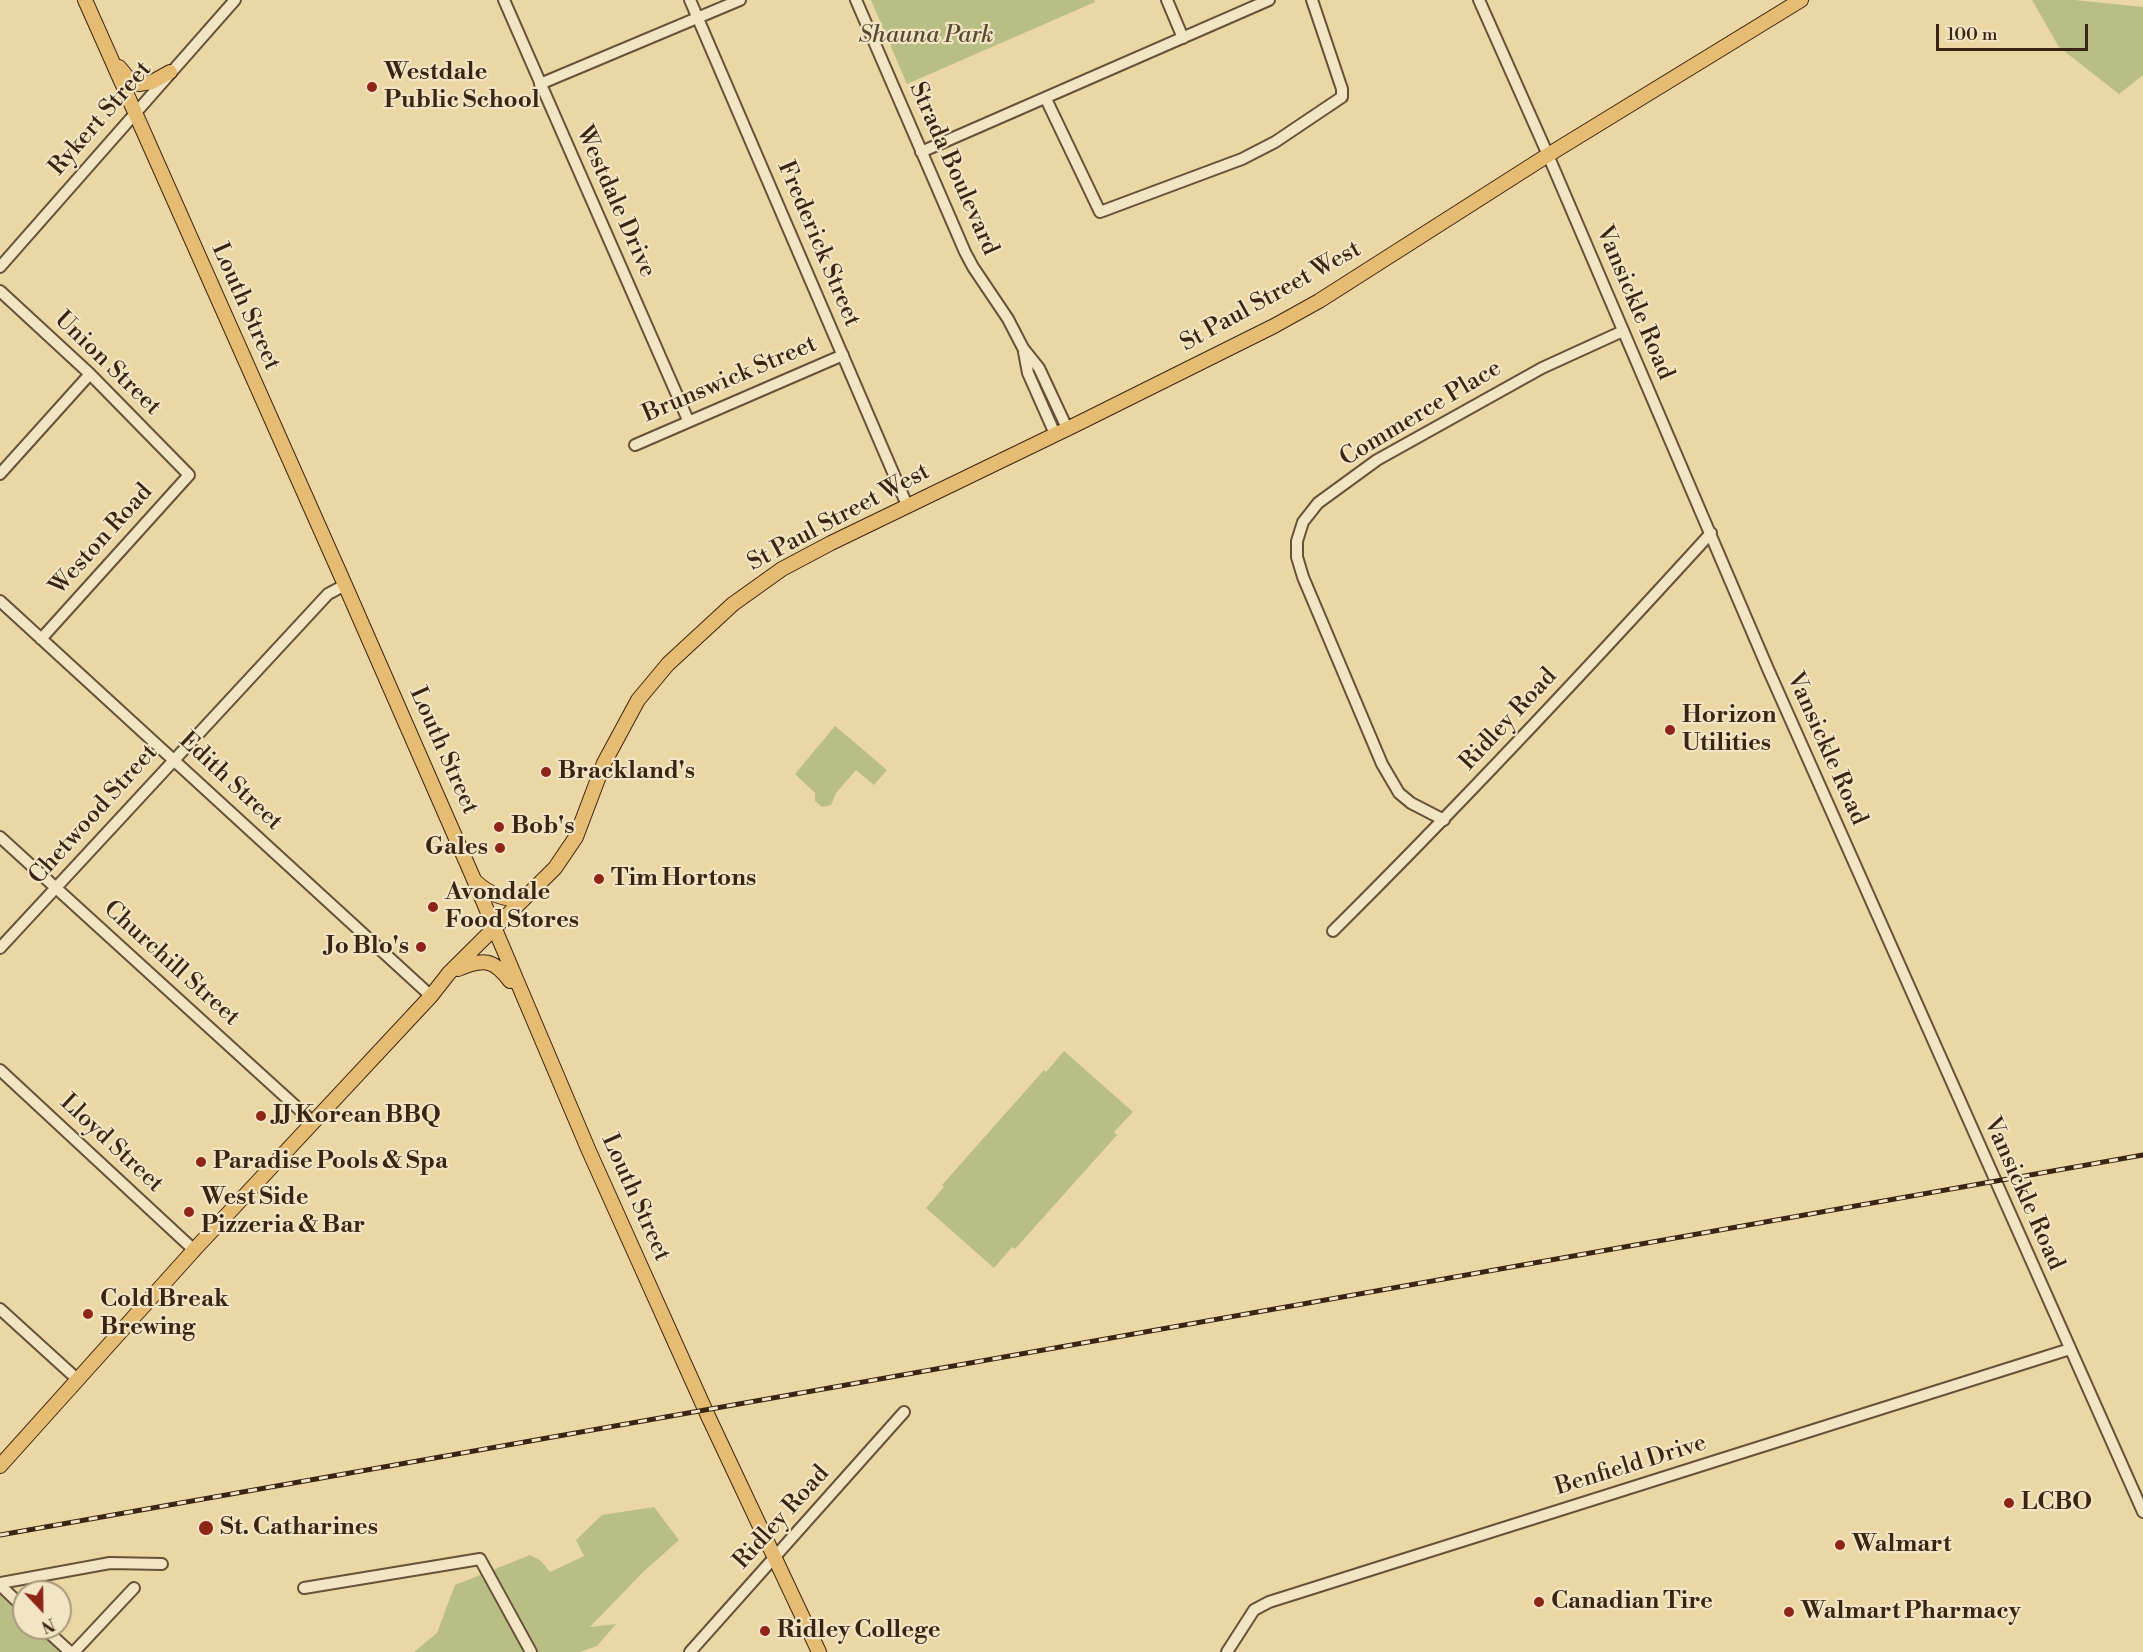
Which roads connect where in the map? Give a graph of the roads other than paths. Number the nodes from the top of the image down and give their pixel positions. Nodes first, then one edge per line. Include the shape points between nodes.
1 (85, 0) edge
2 (235, 0) edge
3 (504, 0) edge
4 (690, 0) edge
5 (740, 0) edge
6 (856, 0) edge
7 (1167, 0) edge
8 (1269, 0) edge
9 (1312, 0) edge
10 (1479, 0) edge
11 (1801, 0) edge
12 (697, 18) junction
13 (1184, 38) junction
14 (104, 46) junction
15 (170, 72) junction
16 (540, 84) junction
17 (1046, 99) junction
18 (134, 115) junction
19 (921, 152) junction
20 (1548, 155) junction
21 (0, 267) edge
22 (0, 291) edge
23 (1623, 331) junction
24 (843, 355) junction
25 (90, 374) junction
26 (688, 420) junction
27 (1061, 431) junction
28 (634, 445) dead end
29 (183, 469) joint
30 (0, 474) edge
31 (907, 505) junction
32 (1711, 533) junction
33 (345, 585) junction
34 (0, 602) edge
35 (41, 639) junction
36 (174, 759) junction
37 (1444, 820) junction
38 (0, 837) edge
39 (475, 880) junction
40 (56, 888) junction
41 (524, 900) junction
42 (494, 930) junction
43 (1333, 931) dead end
44 (0, 948) edge
45 (449, 973) junction
46 (431, 996) junction
47 (527, 1005) junction
48 (0, 1070) edge
49 (313, 1122) junction
50 (194, 1250) junction
51 (0, 1308) edge
52 (2070, 1349) junction
53 (76, 1379) junction
54 (904, 1412) dead end
55 (0, 1466) edge
56 (2143, 1512) edge
57 (775, 1557) junction
58 (162, 1564) dead end
59 (0, 1584) edge
60 (134, 1588) dead end
61 (304, 1588) dead end
62 (12, 1596) edge
63 (58, 1640) edge
64 (72, 1652) edge
65 (531, 1652) edge
66 (690, 1652) edge
67 (819, 1652) edge
68 (1227, 1652) edge

1 - 14 main road, Louth Street
2 - 15 street, Rykert Street
3 - 16 street, Westdale Drive
4 - 12 street, Frederick Street
5 - 12 street
6 - 19 street, Strada Boulevard
7 - 13 street
8 - 13 street
9 - 17 street via 1342,97 1242,159 1100,212
10 - 20 street, Vansickle Road
11 - 20 main road, St Paul Street West
12 - 16 street
12 - 24 street, Frederick Street
13 - 17 street
14 - 15 main road via 134,83 152,82
14 - 18 main road, Louth Street
15 - 18 street, Rykert Street
16 - 26 street, Westdale Drive
17 - 19 street
18 - 21 street, Rykert Street
18 - 33 main road, Louth Street
19 - 27 street, Strada Boulevard via 973,267 1039,368
20 - 23 street, Vansickle Road
20 - 27 main road, St Paul Street West via 1319,301
22 - 25 street, Union Street
23 - 32 street, Vansickle Road
23 - 37 street, Commerce Place via 1542,368 1377,460 1318,503 1303,522 1297,541 1303,577 1382,764 1399,793
24 - 26 street, Brunswick Street
24 - 31 street, Frederick Street
25 - 29 street, Union Street
25 - 30 street
26 - 28 street, Brunswick Street
27 - 31 main road, St Paul Street West
29 - 35 street, Weston Road via 189,475
31 - 41 main road, St Paul Street West via 782,569 733,604 668,664 638,700 604,763 576,837 555,868
32 - 37 street, Ridley Road
32 - 52 street, Vansickle Road
33 - 36 street, Chetwood Street via 328,594
33 - 39 main road, Louth Street
34 - 35 street, Edith Street
35 - 36 street, Edith Street
36 - 40 street, Chetwood Street
36 - 46 street, Edith Street
37 - 43 street, Ridley Road
38 - 40 street, Churchill Street
39 - 41 main road via 503,898
39 - 42 main road, Louth Street
40 - 44 street, Chetwood Street
40 - 49 street, Churchill Street
41 - 42 main road, St Paul Street West
42 - 45 main road, St Paul Street West
42 - 47 main road, Louth Street
45 - 46 main road, St Paul Street West
45 - 47 main road via 473,963 494,964
46 - 49 main road, St Paul Street West
47 - 57 main road, Louth Street via 632,1248
48 - 50 street, Lloyd Street
49 - 50 main road, St Paul Street West
50 - 53 main road, St Paul Street West
51 - 53 street
52 - 56 street, Vansickle Road
52 - 68 street, Benfield Drive via 1269,1602 1254,1611
53 - 55 main road, St Paul Street West
54 - 57 street, Ridley Road
57 - 66 street, Ridley Road
57 - 67 main road, Louth Street
58 - 59 street via 110,1563
59 - 62 street
60 - 64 street
61 - 65 street via 480,1559
63 - 64 street

